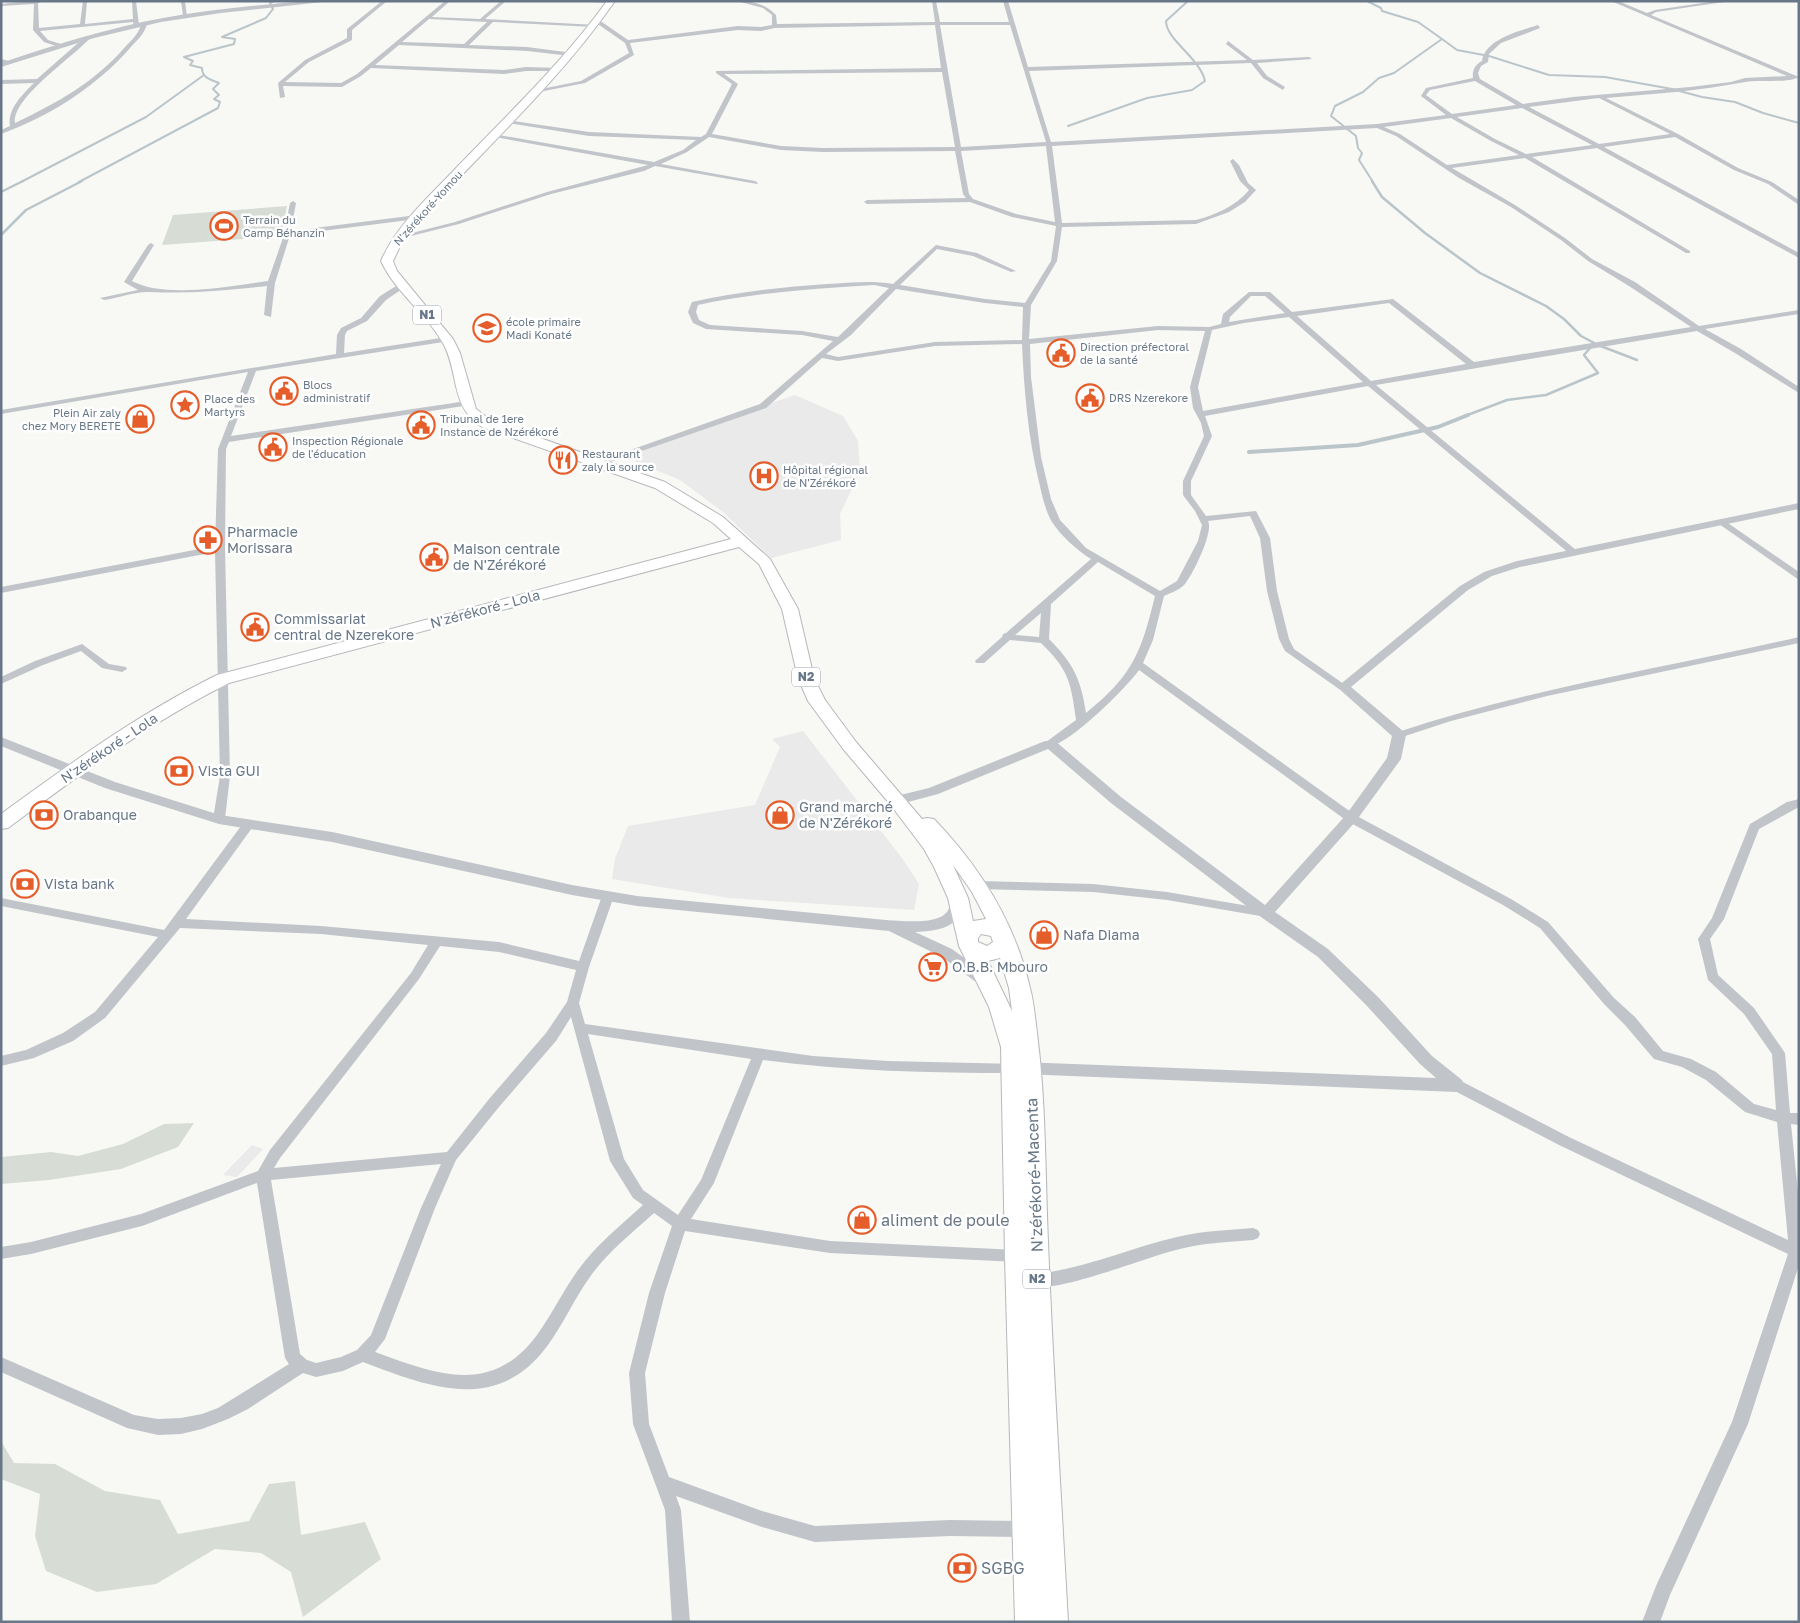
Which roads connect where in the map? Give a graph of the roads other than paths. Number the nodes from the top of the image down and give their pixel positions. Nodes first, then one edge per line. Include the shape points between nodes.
1 (44, 1) edge
2 (84, 1) edge
3 (134, 1) edge
4 (183, 1) edge
5 (329, 1) edge
6 (384, 1) edge
7 (448, 1) edge
8 (504, 1) edge
9 (570, 1) edge
10 (738, 1) edge
11 (934, 1) edge
12 (1005, 1) edge
13 (1613, 1) edge
14 (1729, 1) edge
15 (36, 2) edge
16 (610, 2) edge
17 (2, 5) edge
18 (1647, 15) junction
19 (186, 16) junction
20 (430, 18) junction
21 (481, 20) junction
22 (491, 20) junction
23 (136, 23) junction
24 (144, 23) junction
25 (596, 23) junction
26 (1012, 23) junction
27 (937, 24) junction
28 (82, 26) junction
29 (775, 26) junction
30 (1538, 27) dead end
31 (36, 30) junction
32 (88, 37) junction
33 (628, 42) junction
34 (398, 43) junction
35 (1228, 43) dead end
36 (59, 45) junction
37 (464, 47) junction
38 (571, 54) junction
39 (1309, 59) dead end
40 (1, 61) edge
41 (10, 62) junction
42 (1252, 62) junction
43 (1, 65) edge
44 (370, 66) junction
45 (557, 69) junction
46 (1026, 69) junction
47 (944, 70) junction
48 (1797, 77) edge
49 (1477, 79) junction
50 (40, 81) junction
51 (1, 82) edge
52 (280, 84) junction
53 (1283, 88) dead end
54 (539, 90) junction
55 (282, 97) dead end
56 (1600, 98) junction
57 (1523, 106) junction
58 (1454, 116) junction
59 (508, 121) junction
60 (1377, 126) junction
61 (6, 128) edge
62 (495, 135) junction
63 (1676, 135) junction
64 (705, 137) junction
65 (1049, 144) junction
66 (1600, 146) junction
67 (958, 148) junction
68 (1525, 156) junction
69 (1234, 161) dead end
70 (653, 164) junction
71 (1445, 167) junction
72 (755, 184) dead end
73 (971, 200) junction
74 (867, 202) dead end
75 (293, 203) dead end
76 (1799, 203) edge
77 (417, 217) junction
78 (1059, 225) junction
79 (287, 233) junction
80 (399, 237) junction
81 (151, 245) dead end
82 (1688, 252) dead end
83 (1799, 256) edge
84 (1012, 270) dead end
85 (271, 283) junction
86 (404, 284) junction
87 (896, 286) junction
88 (145, 291) junction
89 (104, 298) dead end
90 (1027, 305) junction
91 (1799, 312) edge
92 (1290, 315) junction
93 (268, 316) dead end
94 (1225, 325) junction
95 (1697, 328) junction
96 (1209, 329) junction
97 (447, 339) junction
98 (839, 340) junction
99 (1027, 342) junction
100 (340, 355) junction
101 (821, 355) junction
102 (1472, 365) junction
103 (253, 369) junction
104 (1370, 384) junction
105 (1799, 391) edge
106 (467, 403) junction
107 (1, 412) edge
108 (1200, 414) junction
109 (224, 440) junction
110 (598, 463) junction
111 (1799, 506) edge
112 (1203, 519) junction
113 (1722, 522) junction
114 (742, 541) junction
115 (220, 548) junction
116 (1573, 552) junction
117 (1096, 559) junction
118 (1799, 577) edge
119 (1, 590) edge
120 (1160, 595) junction
121 (1046, 602) junction
122 (1006, 636) junction
123 (1044, 640) junction
124 (1799, 640) edge
125 (980, 661) dead end
126 (1138, 664) junction
127 (122, 669) dead end
128 (223, 680) junction
129 (1, 681) edge
130 (1343, 687) junction
131 (1082, 722) junction
132 (1399, 735) junction
133 (1, 741) edge
134 (1050, 744) junction
135 (74, 770) junction
136 (897, 800) junction
137 (1799, 803) edge
138 (1351, 818) junction
139 (219, 819) junction
140 (1, 823) edge
141 (248, 825) junction
142 (978, 885) junction
143 (608, 896) junction
144 (958, 898) junction
145 (1, 902) edge
146 (1266, 913) junction
147 (177, 923) junction
148 (886, 925) junction
149 (168, 935) junction
150 (1003, 937) junction
151 (437, 941) junction
152 (968, 942) junction
153 (583, 967) junction
154 (990, 985) junction
155 (572, 1004) junction
156 (580, 1028) junction
157 (758, 1055) junction
158 (1, 1060) edge
159 (1022, 1068) junction
160 (1456, 1085) junction
161 (1784, 1118) junction
162 (1799, 1119) edge
163 (451, 1157) junction
164 (263, 1175) junction
165 (653, 1205) junction
166 (680, 1224) junction
167 (1253, 1234) dead end
168 (1797, 1251) edge
169 (1, 1253) edge
170 (1030, 1264) junction
171 (362, 1355) junction
172 (1, 1364) edge
173 (302, 1365) junction
174 (664, 1483) junction
175 (1038, 1528) junction
176 (681, 1622) edge
177 (1030, 1622) edge
178 (1053, 1622) edge
179 (1651, 1622) edge

1 - 15 street
2 - 28 street
3 - 23 street
4 - 19 street
5 - 19 street
6 - 52 street via 349,30 350,39 307,61
7 - 20 street
8 - 21 street
9 - 16 street
10 - 29 street via 765,7 774,15
11 - 27 street
12 - 26 street
13 - 18 street
14 - 18 street via 1655,11
15 - 17 street
15 - 31 street
16 - 25 highway, N'zérékoré-Yomou / N1
18 - 48 street
19 - 24 street
20 - 21 street
20 - 34 street
21 - 22 street
22 - 25 street
22 - 37 street
23 - 24 street
23 - 28 street
23 - 32 street
24 - 61 street via 144,29 124,54 84,90 55,107
25 - 33 street
25 - 38 highway, N'zérékoré-Yomou / N1
26 - 27 street
26 - 46 street
27 - 29 street
27 - 47 street
28 - 31 street
29 - 33 street
30 - 49 street via 1497,44 1486,54 1485,62 1479,65 1474,75
31 - 36 street via 46,41
32 - 36 street
32 - 50 street
33 - 54 street via 632,54 583,82
34 - 37 street
34 - 44 street
35 - 42 street
36 - 41 street
37 - 38 street
38 - 45 highway, N'zérékoré-Yomou / N1
39 - 42 street
40 - 41 street
41 - 43 street
42 - 46 street
42 - 53 street via 1265,77
44 - 45 street via 504,72
44 - 52 street via 342,84
45 - 54 highway, N'zérékoré-Yomou / N1
46 - 65 street
47 - 64 street via 718,72 735,84
47 - 67 street
48 - 56 street via 1773,77
49 - 57 street
49 - 58 street via 1428,89 1423,95
50 - 51 street
50 - 61 street via 22,100
52 - 55 street
54 - 59 highway, N'zérékoré-Yomou / N1
56 - 57 street
56 - 63 street
57 - 58 street
57 - 66 street
58 - 60 street
58 - 68 street
59 - 62 highway, N'zérékoré-Yomou / N1
59 - 64 street via 589,134
60 - 65 street
60 - 71 street
62 - 70 street
62 - 77 highway, N'zérékoré-Yomou / N1
63 - 66 street
63 - 76 street via 1736,169 1770,183
64 - 67 street via 790,149
64 - 70 street via 685,151
65 - 67 street
65 - 78 street
66 - 68 street
66 - 83 street
67 - 73 street via 966,194
68 - 71 street
68 - 82 street
69 - 78 street via 1242,180 1253,190 1244,200 1210,219 1182,224
70 - 72 street
70 - 80 street via 642,170 549,193 457,223
71 - 95 street via 1513,206
73 - 74 street
73 - 78 street via 1014,216
75 - 79 street
77 - 79 street
77 - 80 highway, N'zérékoré-Yomou / N1
78 - 90 street via 1054,261
79 - 85 street
80 - 86 highway, N'zérékoré-Yomou / N1 via 387,261 392,272
81 - 88 street via 128,282
84 - 87 street via 975,254 936,247
85 - 88 street via 186,291
85 - 93 street
86 - 97 highway, N'zérékoré-Yomou / N1
86 - 100 street via 383,298 364,319 344,330
87 - 90 street
87 - 98 street
87 - 98 street via 874,283 837,285 753,294 694,304 692,312 696,321 709,327 802,333
88 - 89 street
90 - 99 street
91 - 95 street
92 - 94 street
92 - 94 street via 1267,294 1249,294 1226,316
92 - 102 street via 1390,301
92 - 104 street
94 - 96 street
95 - 102 street
95 - 105 street
96 - 99 street via 1149,329
96 - 108 street via 1194,387
97 - 100 street
97 - 106 highway, N'zérékoré-Yomou / N1 via 457,362
98 - 101 street
99 - 101 street via 935,344 838,359
99 - 117 street via 1027,377 1037,457 1047,499 1056,521 1067,535
100 - 103 street
101 - 110 street via 763,406
102 - 104 street
103 - 107 street
103 - 109 street
104 - 108 street
104 - 116 street
106 - 109 street
106 - 110 highway, N'zérékoré-Yomou / N1 via 476,417 487,424
108 - 112 street via 1208,436 1187,481 1187,495
109 - 115 street
110 - 114 highway, N'zérékoré-Yomou / N1 via 660,485 718,520
111 - 113 street
112 - 120 street via 1206,525 1203,542 1181,583
112 - 130 street via 1253,513 1265,538 1272,591 1290,652
113 - 116 street
113 - 118 street
114 - 128 highway, N'zérékoré - Lola
114 - 136 highway, N2 via 765,562 790,609 806,678 817,700 850,746
115 - 119 street
115 - 128 street
116 - 130 street via 1517,564 1488,574 1464,588
117 - 120 street
117 - 121 street
120 - 126 street
121 - 122 street
121 - 123 street
122 - 123 street via 1017,640
122 - 125 street
123 - 131 street via 1067,664 1077,682
124 - 132 street via 1496,704
126 - 131 street
126 - 138 street
127 - 129 street via 106,666 82,647
128 - 135 highway, N'zérékoré - Lola via 170,706
128 - 139 street via 225,776
130 - 132 street
131 - 134 street
132 - 138 street via 1394,759
133 - 135 street
134 - 136 street via 933,791
134 - 146 street via 1116,800
135 - 139 street via 110,785
135 - 140 highway, N'zérékoré - Lola
136 - 142 highway, N2 via 928,824
136 - 144 highway, N2 via 931,845
137 - 161 street via 1754,827 1718,919 1704,939 1712,977 1750,1011 1778,1053
138 - 146 street
138 - 161 street via 1544,925 1659,1056 1686,1063 1711,1076 1750,1108
139 - 141 street
141 - 143 street via 332,837
141 - 147 street
142 - 146 street via 1102,889
142 - 150 highway, N2
143 - 148 street
143 - 153 street
144 - 148 street via 955,913 937,925
144 - 152 highway, N2
145 - 149 street
146 - 160 street via 1323,953 1426,1060
147 - 149 street
147 - 151 street via 321,930
148 - 154 street via 947,953
149 - 158 street via 100,1015 68,1037 29,1054
150 - 152 highway via 1002,948 991,953 979,953
150 - 159 highway, N2 via 1020,988
151 - 153 street via 499,947
151 - 164 street via 416,976
152 - 154 highway, N2
153 - 155 street
154 - 159 highway, N2
155 - 156 street
155 - 163 street via 550,1036
156 - 157 street
156 - 165 street via 617,1161 638,1194
157 - 159 street via 897,1067
157 - 166 street via 707,1183
159 - 160 street
159 - 170 highway, N2
160 - 168 street via 1564,1141
161 - 162 street
161 - 168 street
163 - 164 street
163 - 171 street via 377,1339
164 - 169 street via 142,1220
164 - 173 street via 293,1358
165 - 166 street
165 - 171 street via 588,1269 543,1339 527,1358 507,1373 482,1383 458,1383 394,1367
166 - 170 street via 830,1247 980,1256
166 - 174 street via 657,1293 637,1373 641,1424
167 - 170 street via 1178,1243 1065,1278
168 - 179 street via 1740,1424
170 - 175 highway, N2
171 - 173 street via 343,1364 316,1370
172 - 173 street via 133,1423 152,1428 199,1424 228,1412
174 - 175 street via 762,1519 815,1534
174 - 176 street via 673,1510
175 - 177 highway, N2
175 - 178 highway, N2

